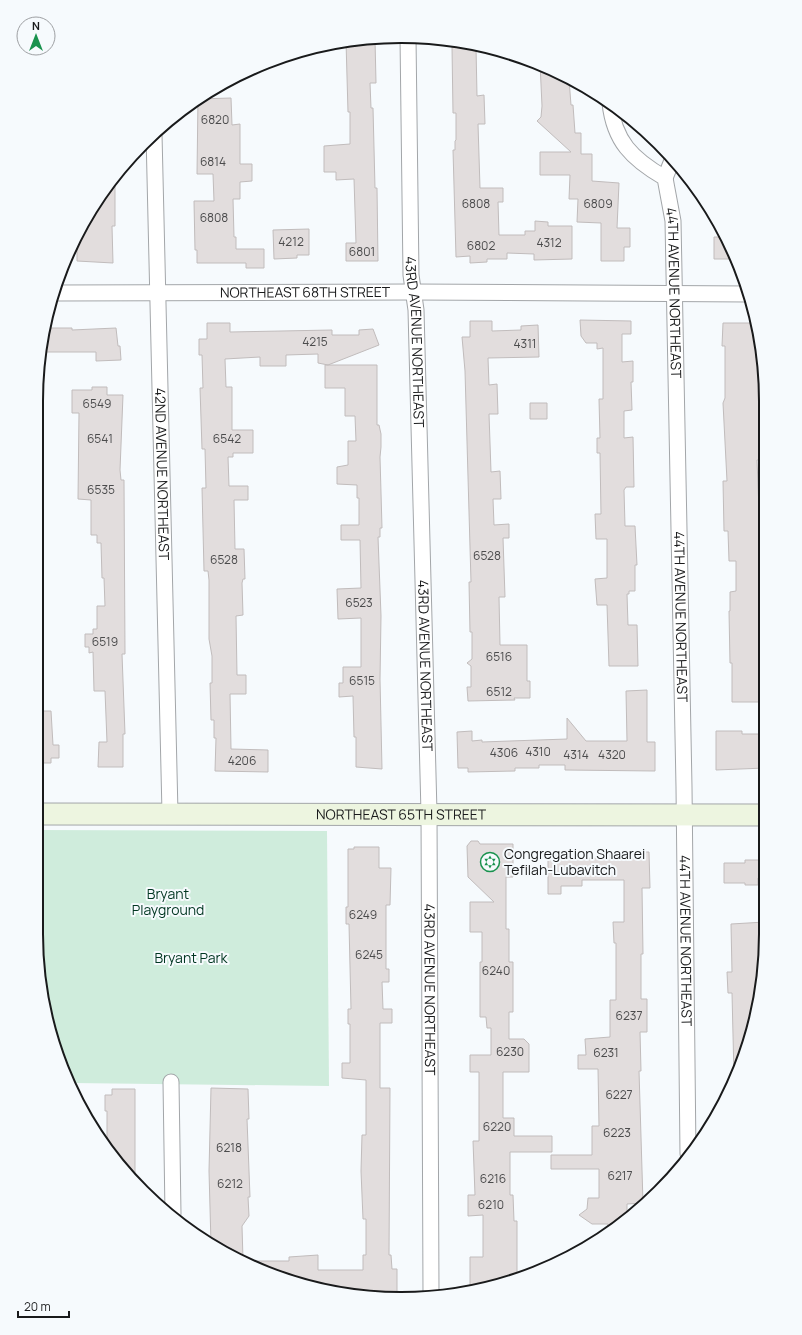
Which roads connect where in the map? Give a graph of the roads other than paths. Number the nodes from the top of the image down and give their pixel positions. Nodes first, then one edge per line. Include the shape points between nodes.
1 (408, 43) edge
2 (611, 111) edge
3 (154, 142) edge
4 (670, 165) edge
5 (665, 178) junction
6 (158, 292) junction
7 (414, 292) junction
8 (60, 293) edge
9 (743, 294) edge
10 (675, 295) junction
11 (170, 813) junction
12 (429, 813) junction
13 (43, 814) edge
14 (684, 814) junction
15 (759, 814) edge
16 (171, 1082) dead end
17 (688, 1148) edge
18 (173, 1210) edge
19 (431, 1290) edge

1 - 7 street, 43RD AVENUE NORTHEAST via 411,275
2 - 5 street via 613,125 628,150 647,168
3 - 6 street, 42ND AVENUE NORTHEAST
4 - 5 street
5 - 10 street, 44TH AVENUE NORTHEAST via 673,221
6 - 7 street, NORTHEAST 68TH STREET
6 - 8 street, NORTHEAST 68TH STREET
6 - 11 street, 42ND AVENUE NORTHEAST
7 - 10 street, NORTHEAST 68TH STREET
7 - 12 street, 43RD AVENUE NORTHEAST
9 - 10 street, NORTHEAST 68TH STREET
10 - 14 street, 44TH AVENUE NORTHEAST
11 - 12 main road, NORTHEAST 65TH STREET
11 - 13 main road, NORTHEAST 65TH STREET
12 - 14 main road, NORTHEAST 65TH STREET
12 - 19 street, 43RD AVENUE NORTHEAST
14 - 15 main road, NORTHEAST 65TH STREET
14 - 17 street, 44TH AVENUE NORTHEAST
16 - 18 street

